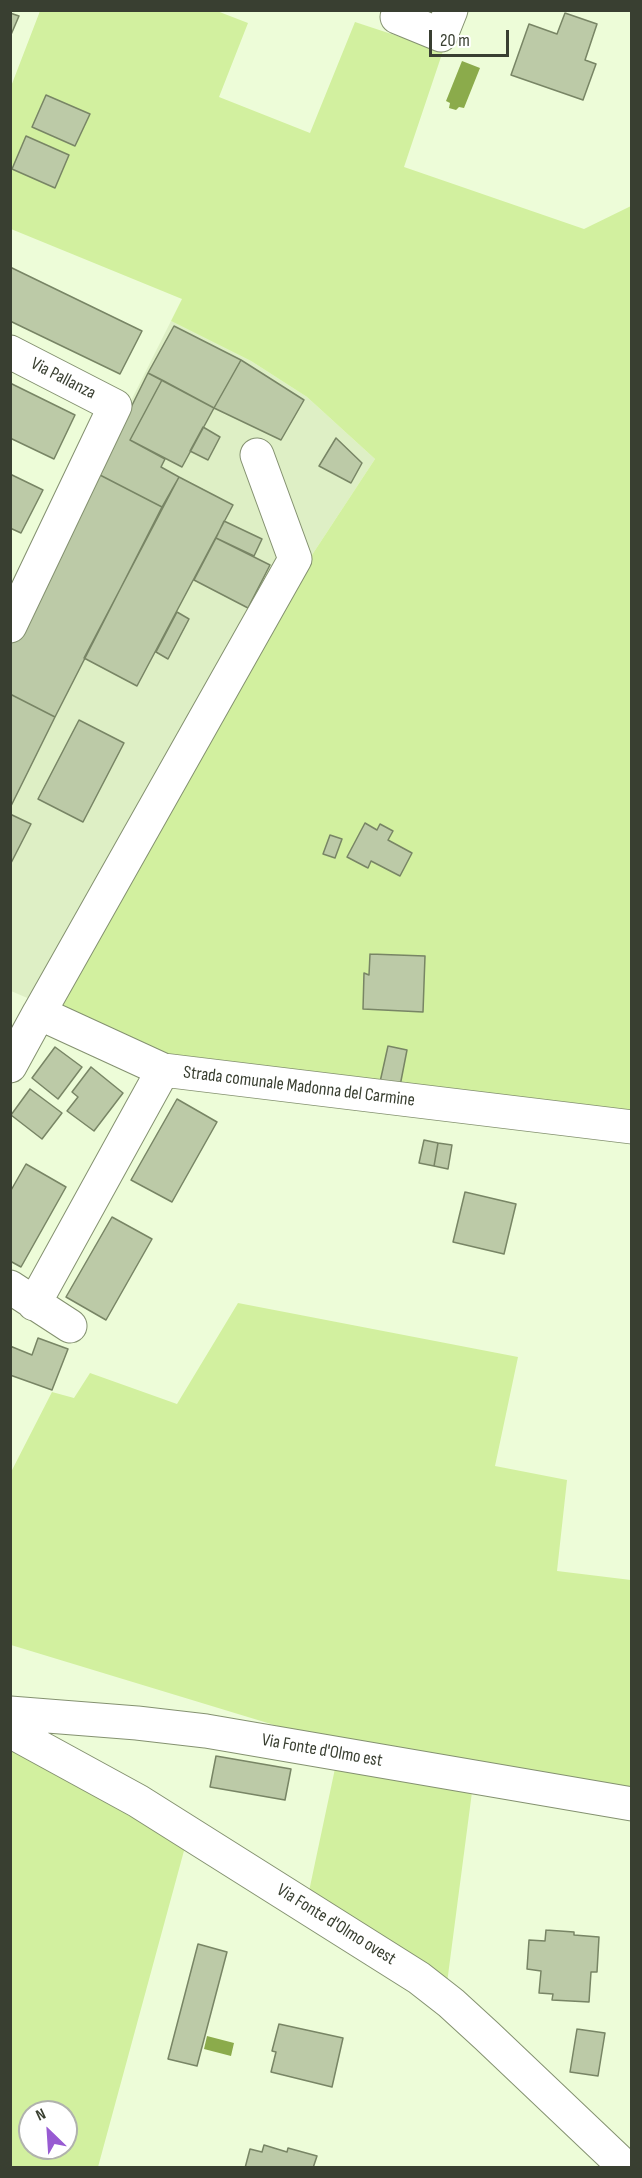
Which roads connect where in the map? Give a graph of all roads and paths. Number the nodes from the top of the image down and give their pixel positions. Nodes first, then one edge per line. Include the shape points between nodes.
1 (400, 10) edge
2 (451, 10) edge
3 (10, 352) edge
4 (257, 455) dead end
5 (25, 570) edge
6 (10, 626) edge
7 (39, 1012) junction
8 (10, 1066) edge
9 (163, 1070) junction
10 (632, 1127) edge
11 (22, 1296) edge
12 (70, 1326) dead end
13 (10, 1713) edge
14 (10, 1731) edge
15 (632, 1804) edge
16 (626, 2168) edge

1 - 2 street via 397,17 441,35
3 - 5 street, Via Pallanza via 112,413
4 - 7 street via 295,559
5 - 6 street
7 - 8 street
7 - 9 street, Strada comunale Madonna del Carmine
9 - 10 street, Strada comunale Madonna del Carmine
9 - 11 street
11 - 12 street
13 - 15 street, Via Fonte d'Olmo est via 198,1730
14 - 16 street, Via Fonte d'Olmo ovest via 130,1796 419,1978 466,2016

